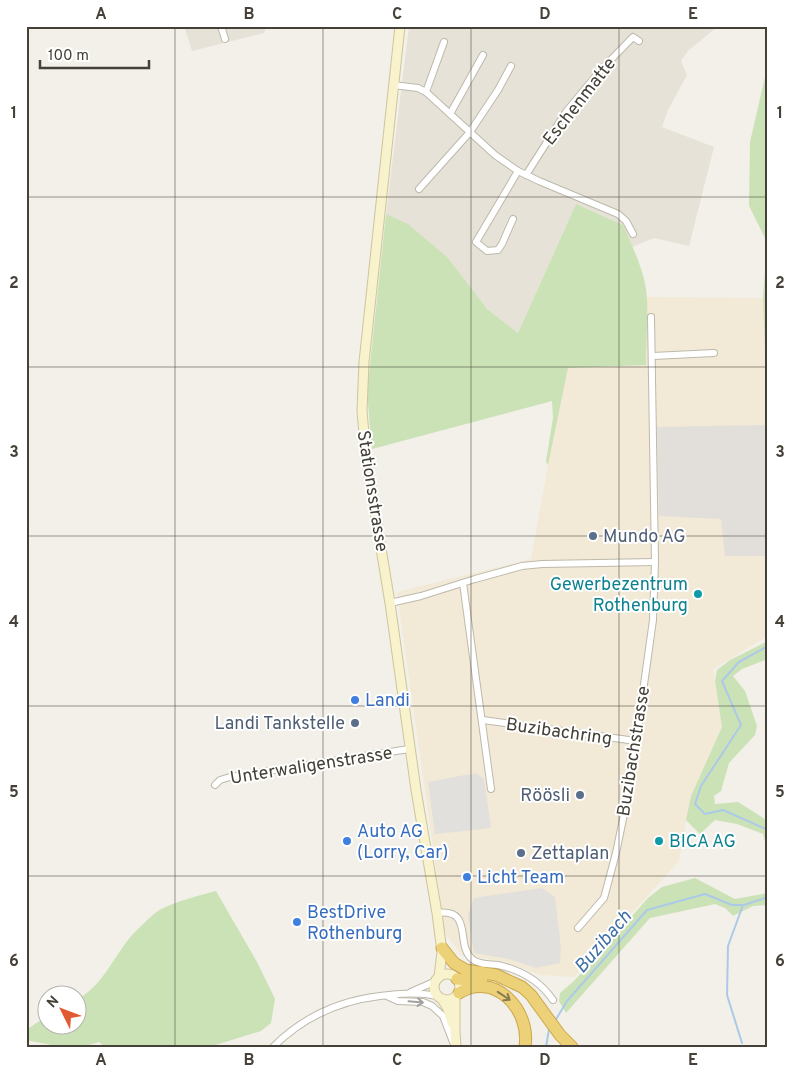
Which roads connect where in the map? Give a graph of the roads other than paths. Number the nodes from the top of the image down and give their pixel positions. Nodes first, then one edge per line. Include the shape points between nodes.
1 (221, 26) edge
2 (400, 26) edge
3 (225, 39) dead end
4 (639, 41) dead end
5 (444, 42) dead end
6 (482, 55) dead end
7 (511, 66) dead end
8 (393, 85) junction
9 (426, 92) junction
10 (450, 114) junction
11 (470, 132) junction
12 (518, 171) junction
13 (526, 175) junction
14 (419, 189) dead end
15 (513, 219) dead end
16 (633, 234) dead end
17 (652, 317) dead end
18 (714, 353) dead end
19 (653, 356) junction
20 (655, 562) junction
21 (463, 583) junction
22 (390, 603) junction
23 (482, 720) junction
24 (636, 741) junction
25 (409, 749) junction
26 (215, 784) dead end
27 (491, 789) dead end
28 (437, 913) junction
29 (578, 928) dead end
30 (442, 950) junction
31 (455, 977) junction
32 (504, 978) junction
33 (437, 979) junction
34 (410, 992) junction
35 (386, 995) junction
36 (457, 995) junction
37 (440, 998) junction
38 (553, 1000) dead end
39 (455, 1031) junction
40 (273, 1047) edge
41 (456, 1047) edge
42 (525, 1047) edge
43 (572, 1047) edge

1 - 3 street
2 - 8 main road, Stationsstrasse
4 - 13 street, Eschenmatte via 633,37 582,91
5 - 9 street
6 - 10 street
7 - 11 street
8 - 9 street
8 - 22 main road, Stationsstrasse via 362,393 366,457
9 - 10 street
10 - 11 street
11 - 12 street
11 - 14 street
12 - 13 street
12 - 15 street via 476,242 487,251 498,250
13 - 16 street via 618,214
17 - 19 street, Buzibachstrasse
18 - 19 street
19 - 20 street, Buzibachstrasse
20 - 21 street via 542,564 504,570
20 - 24 street, Buzibachstrasse via 652,620
21 - 22 street
21 - 23 street, Buzibachring
22 - 25 main road, Stationsstrasse
23 - 24 street, Buzibachring
23 - 27 street, Buzibachring
24 - 29 street, Buzibachstrasse via 628,798 604,898
25 - 26 street, Unterwaligenstrasse via 230,777
25 - 28 main road, Stationsstrasse
28 - 30 main road, Stationsstrasse
28 - 38 street via 446,912 459,919 466,948 473,960 517,970 540,984
30 - 31 main road, Stationsstrasse
30 - 32 highway via 466,970
30 - 33 main road, Stationsstrasse
31 - 32 highway via 467,980
31 - 33 main road via 446,974
31 - 36 main road via 460,985
32 - 43 highway via 527,991
33 - 34 street
33 - 37 main road via 434,989
34 - 35 street
34 - 37 street
35 - 40 street via 351,1001 314,1015
35 -> 41 street via 432,1006 443,1016
36 - 37 main road via 450,1000
36 - 39 main road
36 -> 42 highway via 471,988 483,988 496,991 510,1000 520,1011 524,1023
37 - 39 main road via 448,1009
39 - 41 main road

